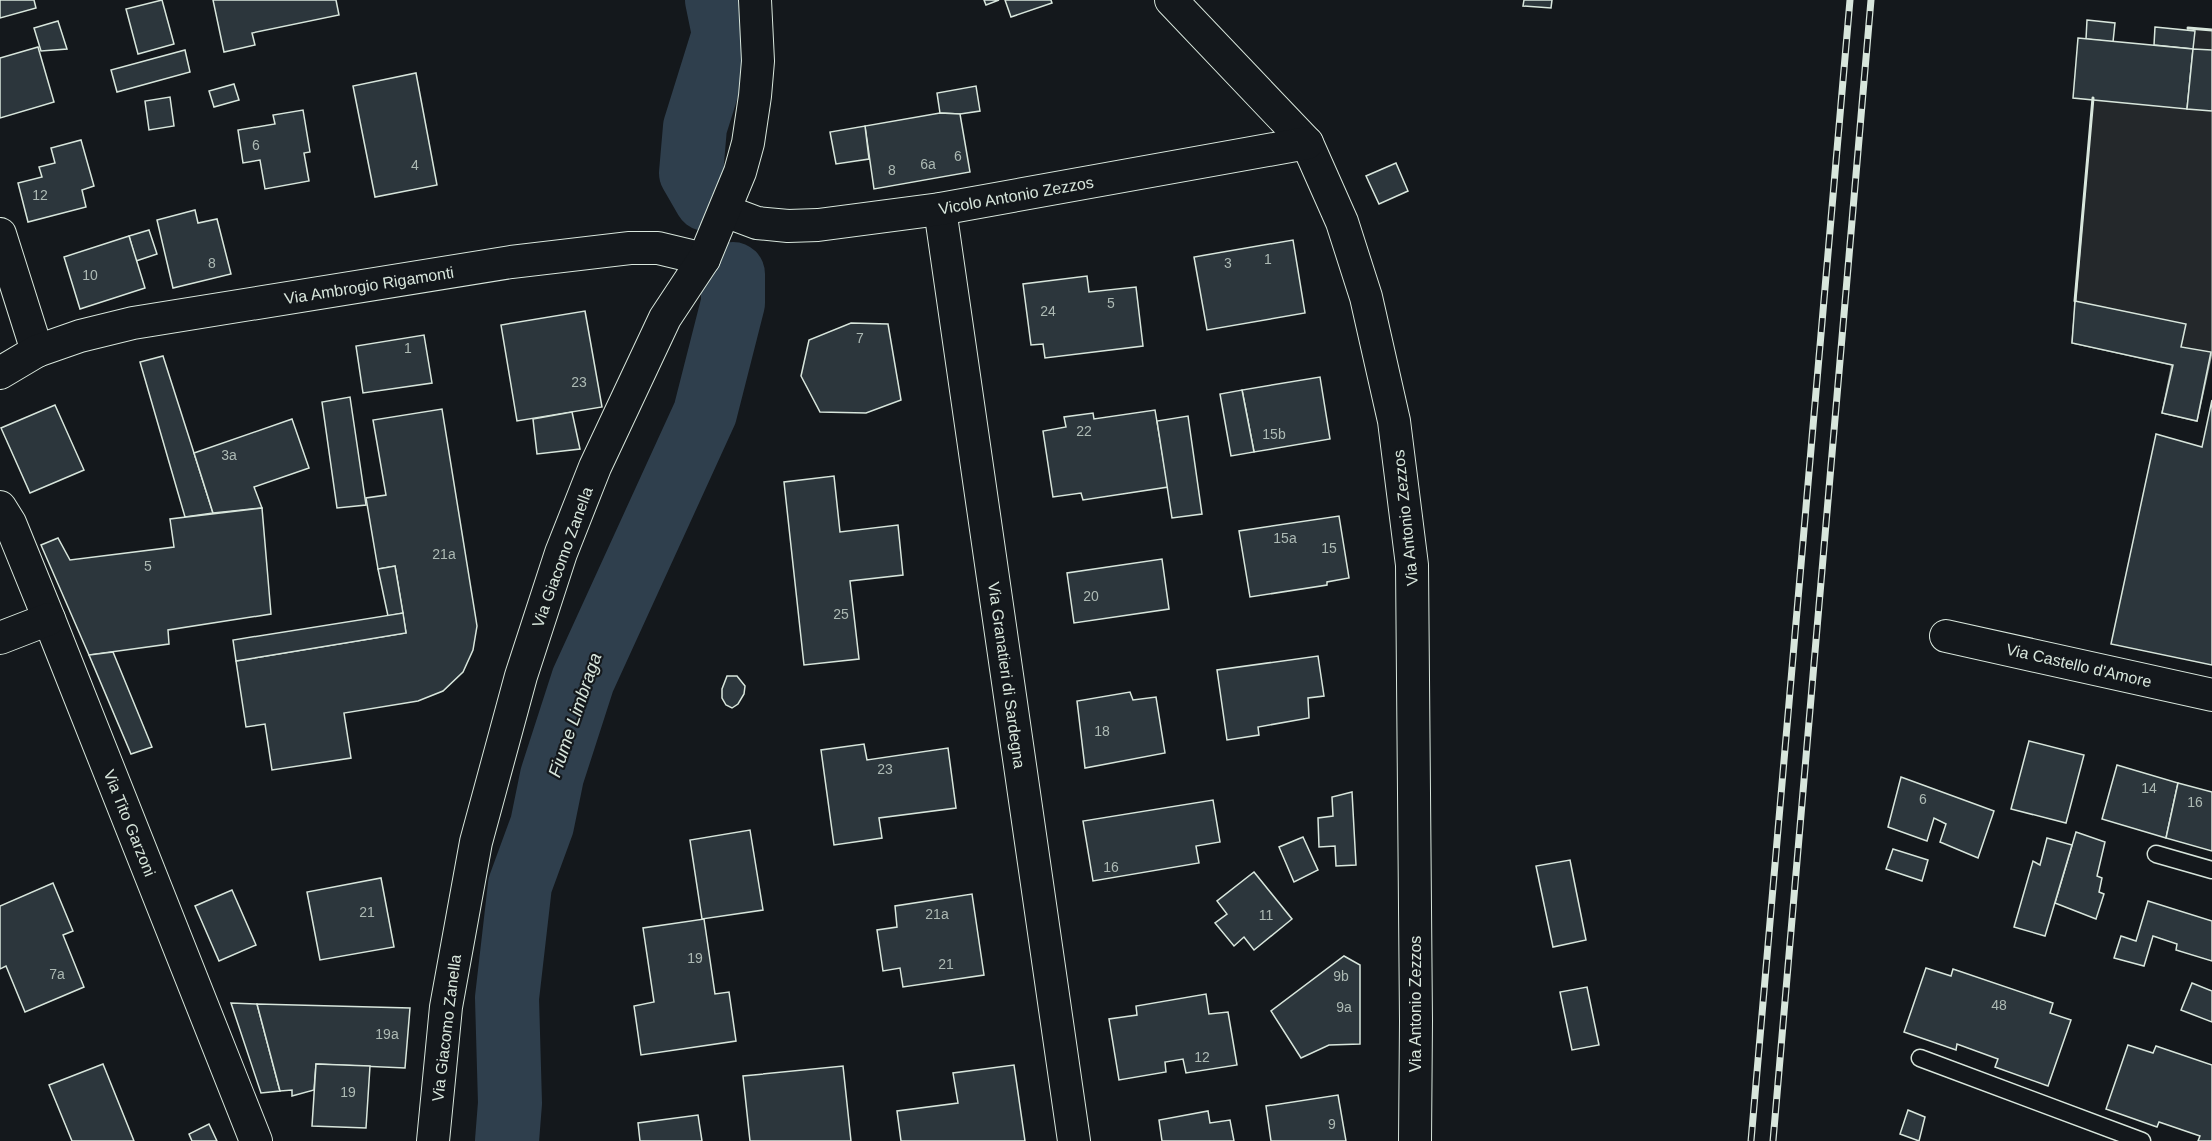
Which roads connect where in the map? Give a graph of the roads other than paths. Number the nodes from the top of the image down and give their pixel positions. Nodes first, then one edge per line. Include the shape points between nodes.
1 (755, 0) edge
2 (1171, 0) edge
3 (1307, 143) junction
4 (940, 209) junction
5 (725, 211) junction
6 (0, 234) edge
7 (704, 259) junction
8 (37, 351) junction
9 (0, 373) edge
10 (0, 507) edge
11 (49, 619) junction
12 (1946, 636) dead end
13 (0, 638) edge
14 (2212, 695) edge
15 (2156, 854) dead end
16 (2212, 870) edge
17 (1920, 1058) dead end
18 (256, 1141) edge
19 (433, 1141) edge
20 (1074, 1141) edge
21 (1414, 1141) edge
22 (2142, 1141) edge

1 - 5 street, Via Giacomo Zanella via 755,96 748,143
2 - 3 street, Via Antonio Zezzos
3 - 4 street, Vicolo Antonio Zezzos
3 - 21 street, Via Antonio Zezzos via 1342,222 1366,297 1394,421 1413,565
4 - 5 street, Vicolo Antonio Zezzos via 788,226 757,223
4 - 20 street, Via Granatieri di Sardegna
5 - 7 street, Via Giacomo Zanella
6 - 8 street
7 - 8 street, Via Ambrogio Rigamonti via 658,248 630,248 511,262 133,322
7 - 19 street, Via Giacomo Zanella via 665,318 595,467 561,553 521,676 476,842 446,1007
8 - 9 street, Via Ambrogio Rigamonti
10 - 11 street, Via Tito Garzoni
11 - 13 street
11 - 18 street, Via Tito Garzoni
12 - 14 street, Via Castello d'Amore
15 - 16 lane
17 - 22 lane

